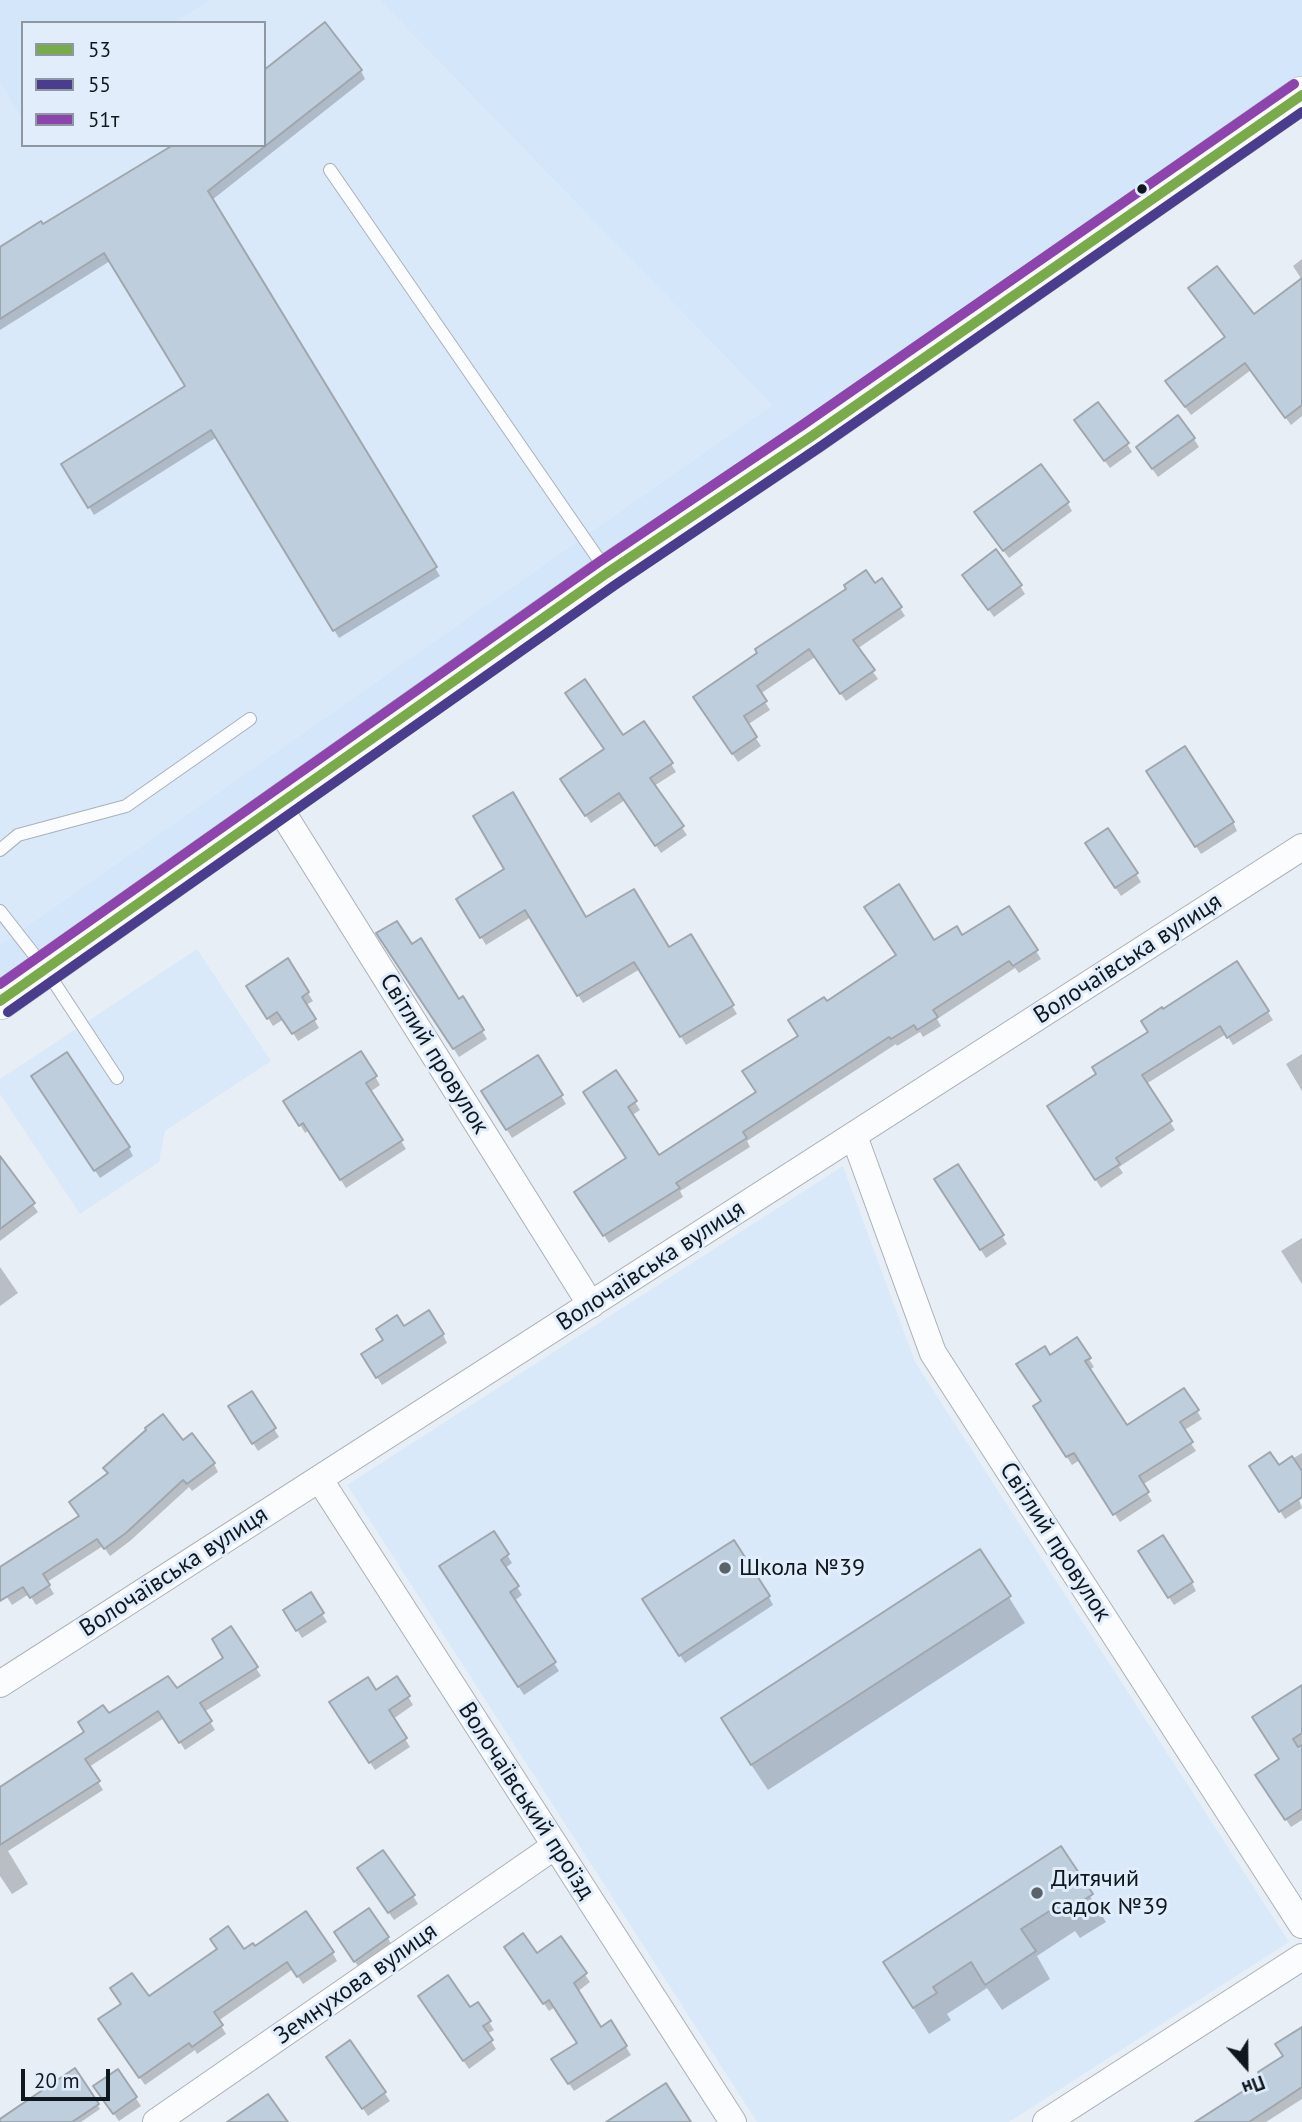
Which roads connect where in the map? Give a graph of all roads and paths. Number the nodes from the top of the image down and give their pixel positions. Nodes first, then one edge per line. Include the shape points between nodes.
1 (1302, 95) edge
2 (330, 170) dead end
3 (607, 573) junction
4 (250, 719) dead end
5 (277, 804) junction
6 (1302, 848) edge
7 (0, 850) edge
8 (0, 911) edge
9 (46, 970) junction
10 (0, 1001) edge
11 (117, 1078) dead end
12 (854, 1136) junction
13 (591, 1305) junction
14 (320, 1479) junction
15 (0, 1684) edge
16 (555, 1846) junction
17 (1302, 1925) edge
18 (1302, 1957) edge
19 (1058, 2119) edge
20 (156, 2122) edge
21 (733, 2122) edge

1 - 3 street
2 - 3 lane
3 - 5 street
4 - 7 lane via 126,806 18,835
5 - 9 street
5 - 13 street, Світлий провулок
6 - 12 street, Волочаївська вулиця
8 - 9 lane
9 - 10 street
9 - 11 lane
12 - 13 street, Волочаївська вулиця
12 - 17 street, Світлий провулок via 933,1353
13 - 14 street, Волочаївська вулиця
14 - 15 street, Волочаївська вулиця
14 - 16 street, Волочаївський проїзд
16 - 20 street, Земнухова вулиця
16 - 21 street, Волочаївський проїзд
18 - 19 street

